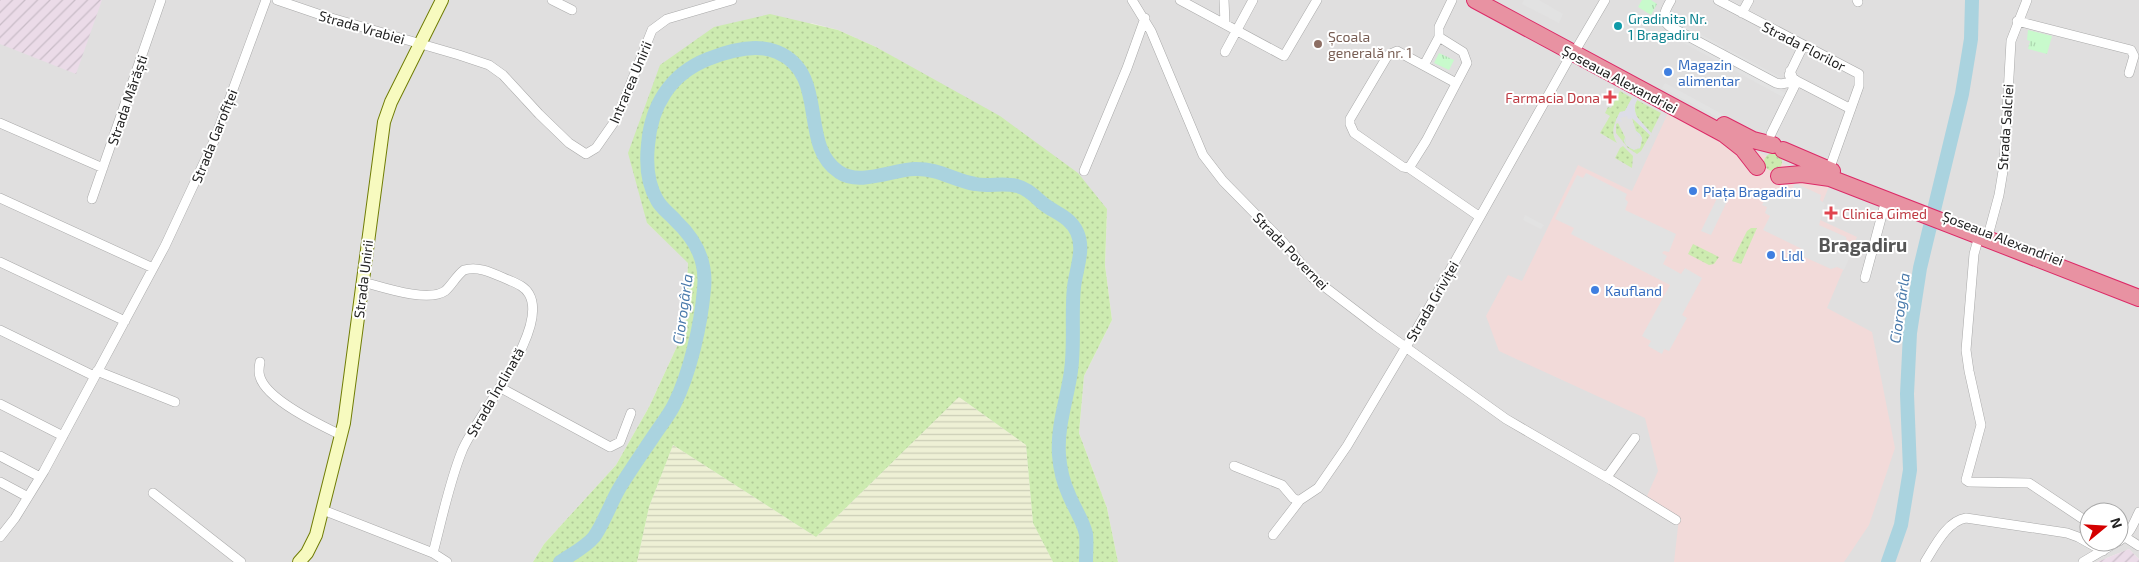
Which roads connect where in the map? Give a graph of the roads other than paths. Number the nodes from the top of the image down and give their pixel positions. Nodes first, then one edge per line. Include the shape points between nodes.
1 (161, 0) edge
2 (266, 0) edge
3 (278, 0) edge
4 (442, 0) edge
5 (552, 0) edge
6 (732, 0) edge
7 (1132, 0) edge
8 (1180, 0) edge
9 (1224, 0) edge
10 (1253, 0) edge
11 (1317, 0) edge
12 (1452, 0) edge
13 (1475, 0) edge
14 (1491, 0) edge
15 (1605, 0) edge
16 (1671, 0) edge
17 (1718, 0) edge
18 (1749, 0) edge
19 (2026, 0) edge
20 (572, 10) dead end
21 (1742, 13) junction
22 (1145, 18) junction
23 (2017, 21) junction
24 (1225, 23) junction
25 (1236, 30) junction
26 (1439, 37) junction
27 (419, 44) junction
28 (1803, 46) junction
29 (1575, 50) junction
30 (1225, 52) dead end
31 (1424, 65) junction
32 (1790, 72) junction
33 (2129, 73) dead end
34 (1797, 81) junction
35 (1785, 83) junction
36 (1456, 84) junction
37 (1851, 109) junction
38 (0, 123) edge
39 (1776, 143) junction
40 (1757, 167) junction
41 (103, 168) junction
42 (1409, 168) junction
43 (1829, 170) junction
44 (1084, 171) dead end
45 (1779, 176) junction
46 (0, 198) edge
47 (92, 199) dead end
48 (1886, 200) junction
49 (1904, 203) junction
50 (1480, 217) junction
51 (1976, 231) junction
52 (0, 262) edge
53 (153, 268) junction
54 (1865, 278) dead end
55 (363, 282) junction
56 (2139, 290) edge
57 (2139, 298) edge
58 (125, 321) junction
59 (0, 330) edge
60 (1405, 347) junction
61 (260, 362) dead end
62 (96, 374) junction
63 (501, 388) junction
64 (175, 402) dead end
65 (0, 404) edge
66 (631, 413) dead end
67 (341, 434) junction
68 (63, 436) junction
69 (1635, 438) dead end
70 (0, 456) edge
71 (1234, 466) dead end
72 (40, 477) junction
73 (1607, 477) junction
74 (0, 482) edge
75 (153, 493) dead end
76 (28, 497) junction
77 (1299, 501) junction
78 (322, 510) junction
79 (2139, 512) edge
80 (2079, 516) edge
81 (1676, 520) dead end
82 (2129, 526) edge
83 (1273, 535) dead end
84 (0, 537) edge
85 (2079, 538) edge
86 (2102, 552) edge
87 (433, 553) junction
88 (241, 562) edge
89 (299, 562) edge
90 (447, 562) edge
91 (1925, 562) edge
92 (2083, 562) edge

1 - 41 street, Strada Mărăști
2 - 53 street, Strada Garofiței via 214,141
3 - 27 street, Strada Vrabiei
4 - 27 main road, Strada Unirii
5 - 20 street
6 - 27 street, Intrarea Unirii via 668,19 652,30 617,118 596,148 586,154 569,144 499,71 482,62
7 - 22 street, Strada Povernei
8 - 24 street
9 - 24 street
10 - 25 street
11 - 25 street via 1284,56
12 - 26 street via 1439,27
13 - 29 highway, Șoseaua Alexandriei
14 - 29 highway, Șoseaua Alexandriei
15 - 29 street, Strada Griviței
16 - 35 street via 1664,20 1675,29 1776,83
17 - 21 street, Strada Florilor
18 - 21 street
19 - 23 street, Strada Salciei
21 - 28 street, Strada Florilor
22 - 44 street
22 - 60 street, Strada Povernei via 1198,146 1212,168 1313,278
23 - 33 street via 2131,50 2134,56
23 - 51 street, Strada Salciei via 2010,53 2004,165 1999,195
24 - 25 street
25 - 30 street
26 - 31 street
26 - 36 street via 1465,55 1467,63
27 - 55 main road, Strada Unirii via 384,122
28 - 32 street
28 - 37 street, Strada Florilor via 1858,74 1859,86
29 - 39 highway, Șoseaua Alexandriei via 1753,140
29 - 40 highway, Șoseaua Alexandriei via 1724,134
29 - 50 street, Strada Griviței
31 - 36 street
31 - 42 street via 1397,51 1390,53 1350,119 1354,133
32 - 34 street
32 - 35 street
34 - 35 street
34 - 37 street
34 - 39 street
36 - 42 street
37 - 43 street, Strada Florilor
38 - 41 street
39 - 40 highway via 1758,153
39 - 43 highway, Șoseaua Alexandriei
39 - 45 highway via 1786,154 1788,164
40 - 45 highway, Șoseaua Alexandriei via 1766,176
41 - 47 street, Strada Mărăști
42 - 50 street
43 - 49 highway, Șoseaua Alexandriei
45 - 48 highway, Șoseaua Alexandriei via 1802,174 1830,178
46 - 53 street
48 - 49 highway, Șoseaua Alexandriei
48 - 54 street
49 - 51 highway, Șoseaua Alexandriei
50 - 60 street, Strada Griviței
51 - 56 highway, Șoseaua Alexandriei
51 - 57 highway, Șoseaua Alexandriei
51 - 80 street, Strada Salciei via 1966,350 1981,425 1966,480 2029,483
52 - 58 street
53 - 58 street, Strada Garofiței
55 - 63 street, Strada Înclinată via 434,296 448,289 464,270 475,269 523,288 530,297 532,316 519,354
55 - 67 main road, Strada Unirii
58 - 62 street, Strada Garofiței
59 - 62 street
60 - 73 street, Strada Povernei via 1512,423
60 - 77 street, Strada Griviței via 1327,477 1312,494
61 - 67 street via 259,377 270,392 307,419
62 - 64 street
62 - 68 street, Strada Garofiței
63 - 66 street via 610,447 620,442
63 - 87 street, Strada Înclinată via 463,450
65 - 68 street
67 - 78 main road, Strada Unirii
68 - 72 street, Strada Garofiței
69 - 73 street
70 - 72 street
71 - 77 street via 1282,485
72 - 76 street, Strada Garofiței
73 - 81 street, Strada Povernei
74 - 76 street
75 - 88 street
76 - 84 street, Strada Garofiței
77 - 83 street, Strada Griviței
78 - 87 street
78 - 89 main road, Strada Unirii via 316,535
79 - 82 street
85 - 91 street via 2067,533 1966,518 1951,525
86 - 92 street
87 - 90 street

